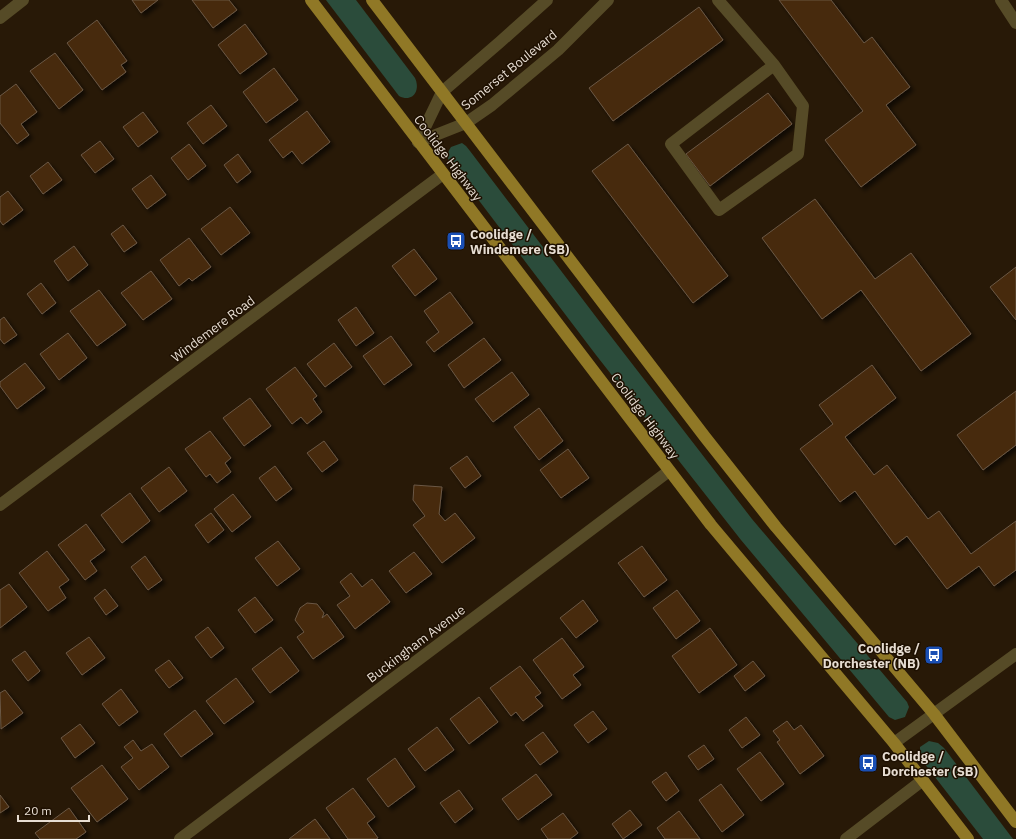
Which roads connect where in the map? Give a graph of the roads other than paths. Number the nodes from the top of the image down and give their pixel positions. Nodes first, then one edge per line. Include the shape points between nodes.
1 (24, 0) edge
2 (311, 0) edge
3 (372, 0) edge
4 (547, 0) edge
5 (608, 0) edge
6 (718, 0) edge
7 (1001, 0) edge
8 (0, 18) edge
9 (1015, 18) edge
10 (774, 65) junction
11 (442, 92) junction
12 (466, 123) junction
13 (418, 142) junction
14 (442, 174) junction
15 (669, 471) junction
16 (0, 505) edge
17 (1016, 654) edge
18 (934, 714) junction
19 (894, 743) junction
20 (923, 780) junction
21 (1016, 822) edge
22 (180, 839) edge
23 (846, 839) edge
24 (968, 839) edge

1 - 8 street
2 - 13 main road, Coolidge Highway
3 - 11 main road
4 - 11 street, Somerset Boulevard
5 - 12 street, Somerset Boulevard via 558,50 492,105
6 - 10 street
7 - 9 street
10 - 10 street via 803,106 798,154 719,210 670,144
11 - 12 main road
11 - 13 street, Somerset Boulevard
12 - 13 street, Somerset Boulevard
12 - 18 main road via 771,521
13 - 14 main road, Coolidge Highway
14 - 15 main road, Coolidge Highway
14 - 16 street, Windemere Road
15 - 19 main road, Coolidge Highway via 711,525
15 - 22 street, Buckingham Avenue
17 - 18 street
18 - 19 street
18 - 21 main road
19 - 20 main road, Coolidge Highway
20 - 23 street
20 - 24 main road, Coolidge Highway

